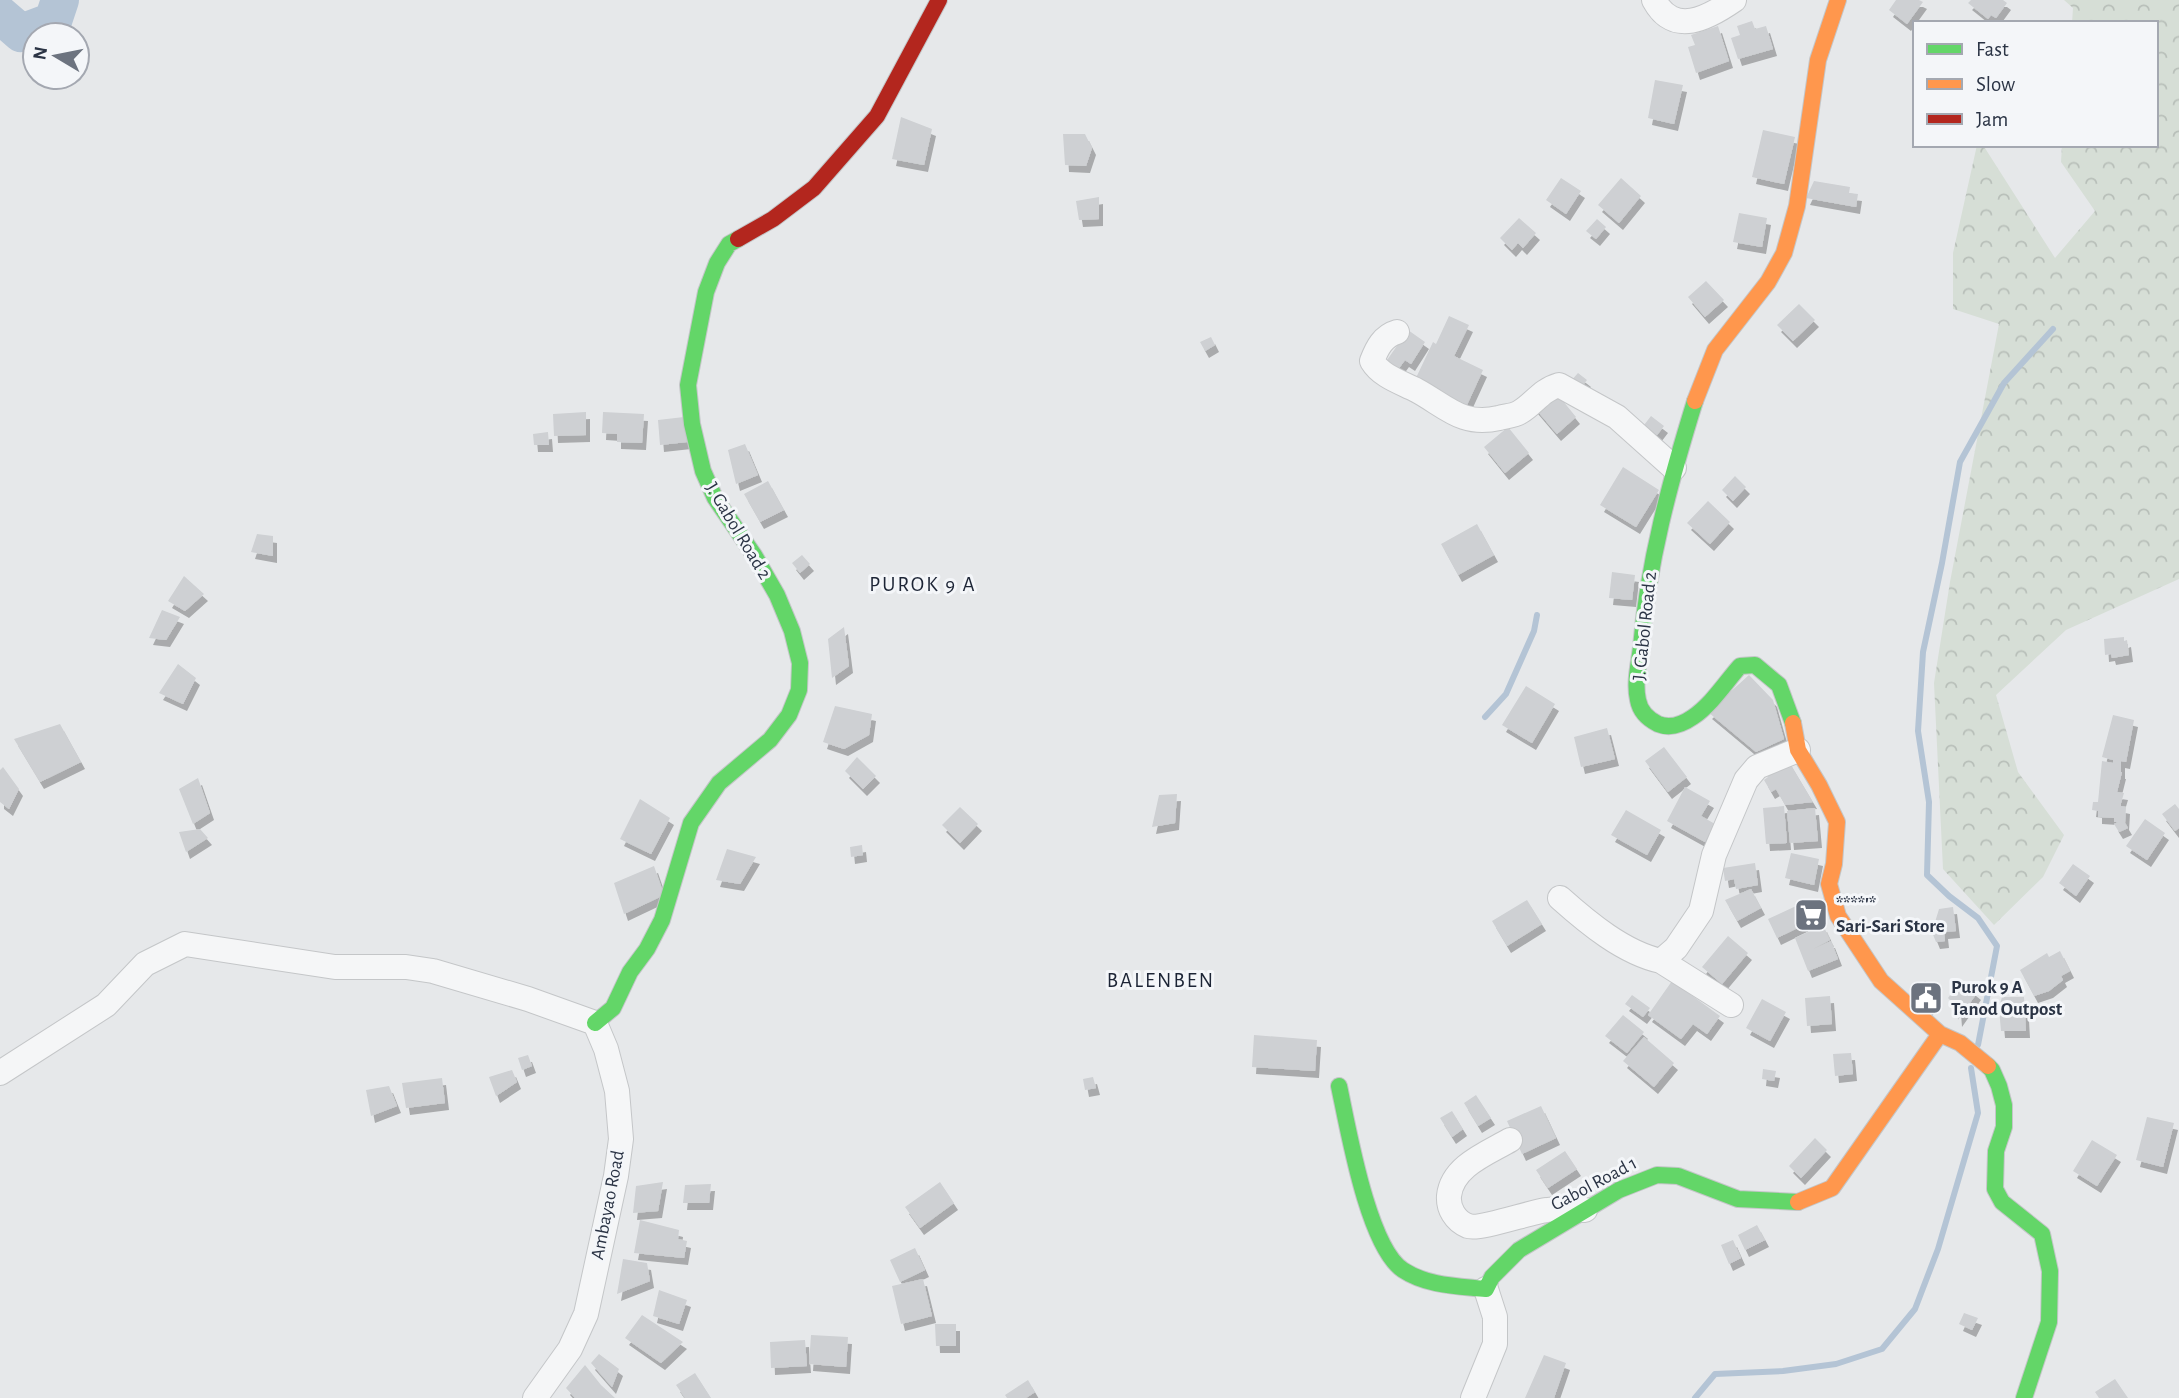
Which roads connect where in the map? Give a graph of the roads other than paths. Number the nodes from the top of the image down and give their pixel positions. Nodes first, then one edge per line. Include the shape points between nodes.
1 (939, 0) edge
2 (1654, 0) edge
3 (1734, 0) edge
4 (1838, 0) edge
5 (1397, 332) dead end
6 (1674, 468) junction
7 (1798, 750) junction
8 (1560, 898) dead end
9 (1661, 961) junction
10 (1731, 1006) dead end
11 (595, 1023) junction
12 (1940, 1034) junction
13 (0, 1073) edge
14 (1339, 1086) dead end
15 (1510, 1140) dead end
16 (1585, 1210) junction
17 (1486, 1289) junction
18 (535, 1398) edge
19 (1473, 1398) edge
20 (2024, 1398) edge

1 - 11 street, J. Gabol Road 2 via 877,116 814,188 729,244 706,292 688,385 692,424 715,498 754,555 792,631 800,663 799,690 789,715 770,740 719,783 691,823 674,885 648,949 630,972 613,1009
2 - 3 street via 1660,11 1688,23
4 - 6 street, J. Gabol Road 2 via 1819,59 1784,255 1767,284 1727,329 1707,364
5 - 6 street via 1389,334 1372,361 1378,371 1442,408 1470,420 1490,420 1519,413 1559,385 1616,416
6 - 7 street, J. Gabol Road 2 via 1648,579 1638,702 1657,724 1672,727 1706,706 1740,666 1755,665 1783,691
7 - 9 street via 1757,767 1746,780 1714,855 1701,911 1676,948
7 - 12 street, J. Gabol Road 2 via 1837,822 1829,884 1838,916 1881,981
8 - 9 street via 1621,944
9 - 10 street
11 - 13 street via 433,971 335,967 185,944 145,964 106,1005
11 - 18 street, Ambayao Road via 617,1091 621,1139 616,1176 586,1314 570,1349
12 - 16 street, Gabol Road 1 via 1832,1188 1823,1193 1796,1203 1738,1199 1678,1176 1657,1175
12 - 20 street, J. Gabol Road 2 via 1992,1070 2004,1105 1995,1189 2002,1202 2042,1234 2050,1271 2049,1322
14 - 17 street via 1370,1208 1394,1262 1429,1282
15 - 16 street via 1467,1165 1453,1182 1448,1205 1457,1219 1469,1226 1483,1226 1544,1210
16 - 17 street, Gabol Road 1 via 1519,1250
17 - 19 street via 1495,1317 1495,1344

